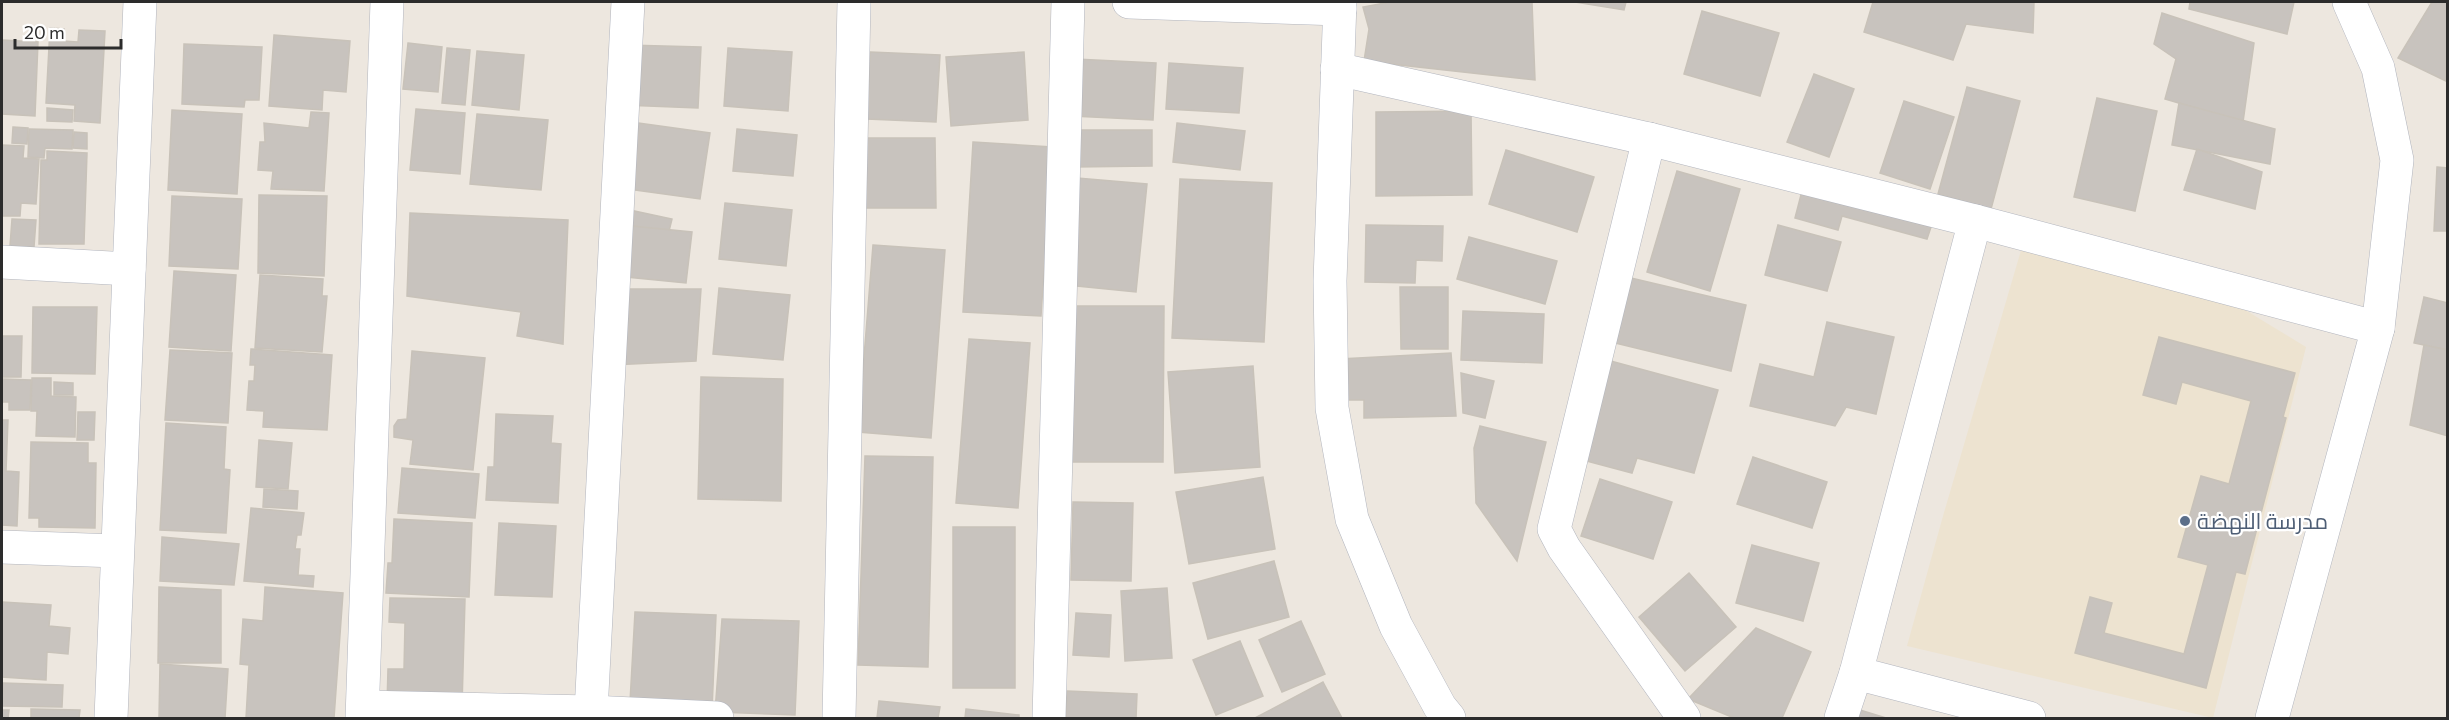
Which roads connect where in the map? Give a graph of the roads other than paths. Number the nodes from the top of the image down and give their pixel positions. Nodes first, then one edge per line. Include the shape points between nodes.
1 (140, 2) edge
2 (387, 2) edge
3 (627, 2) edge
4 (854, 2) edge
5 (1068, 2) edge
6 (1129, 2) edge
7 (2349, 2) edge
8 (1340, 5) edge
9 (1337, 69) junction
10 (1649, 139) junction
11 (1975, 221) junction
12 (2, 262) edge
13 (129, 269) junction
14 (2378, 328) junction
15 (2, 547) edge
16 (117, 551) junction
17 (1856, 673) junction
18 (591, 712) junction
19 (362, 713) edge
20 (111, 718) edge
21 (717, 718) edge
22 (839, 718) edge
23 (1049, 718) edge
24 (1449, 718) edge
25 (1684, 718) edge
26 (1841, 718) edge
27 (2029, 718) edge
28 (2272, 718) edge

1 - 13 street
2 - 19 street
3 - 18 street
4 - 22 street
5 - 23 street
6 - 8 street
7 - 14 street via 2378,68 2397,160
8 - 9 street
9 - 10 street
9 - 24 street via 1330,281 1332,408 1352,519 1396,626
10 - 11 street
10 - 25 street via 1554,529
11 - 14 street
11 - 17 street
12 - 13 street
13 - 16 street
14 - 28 street
15 - 16 street
16 - 20 street
17 - 26 street
17 - 27 street
18 - 19 street
18 - 21 street

